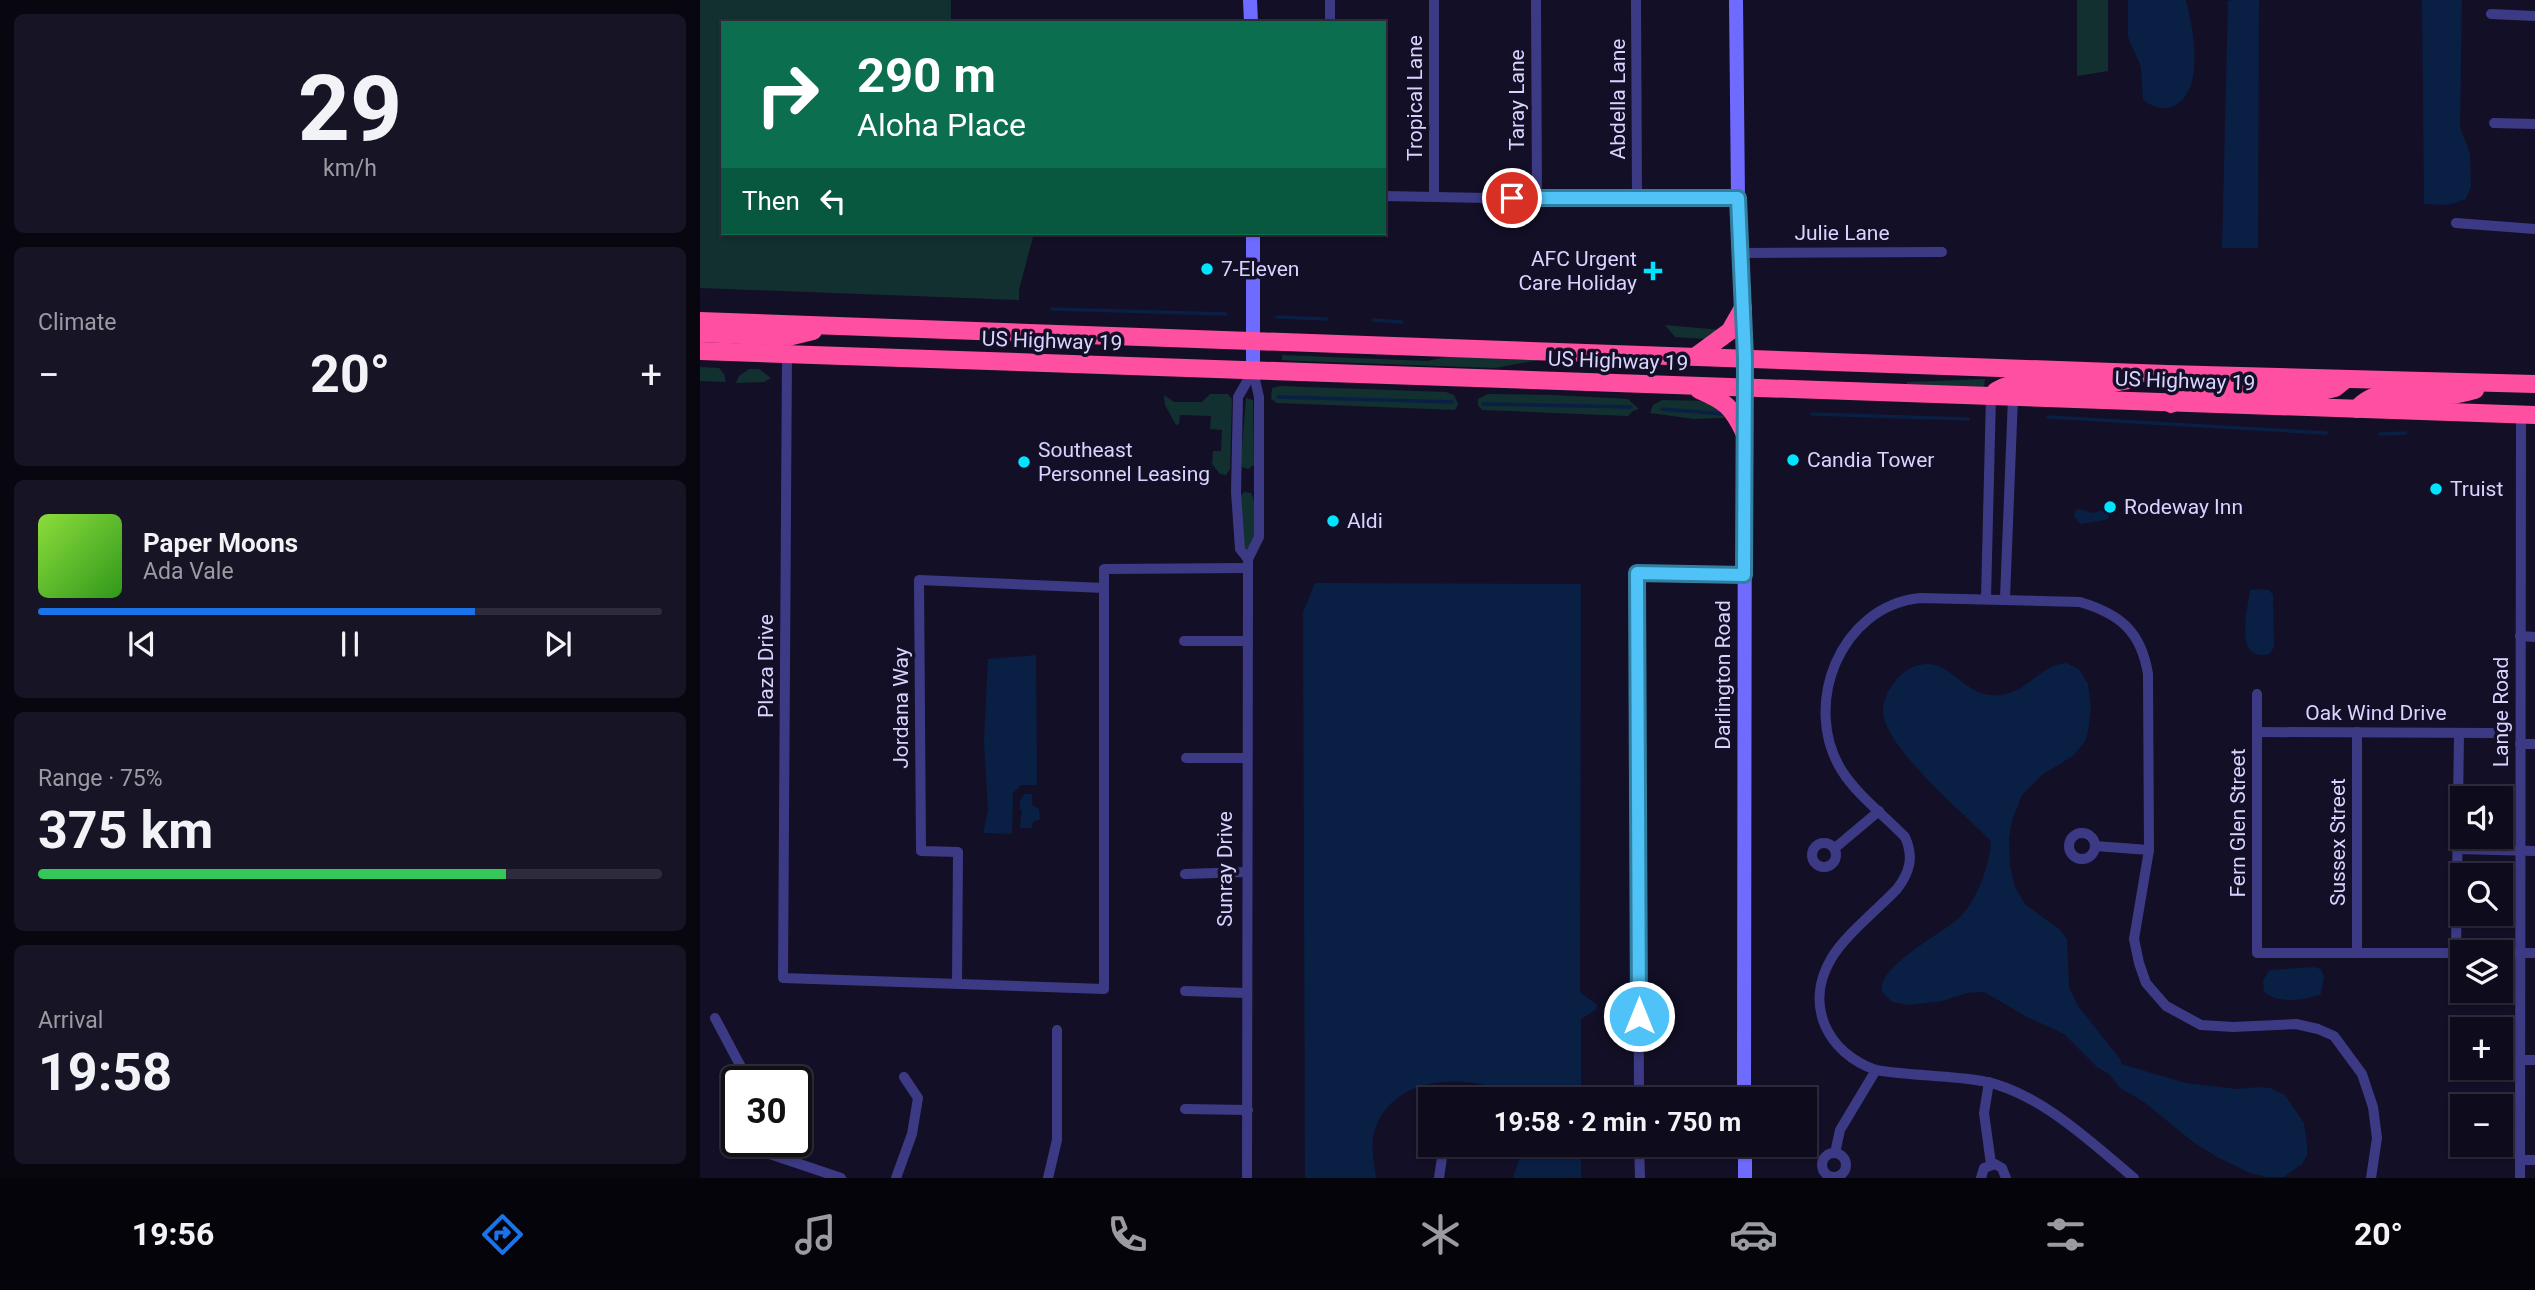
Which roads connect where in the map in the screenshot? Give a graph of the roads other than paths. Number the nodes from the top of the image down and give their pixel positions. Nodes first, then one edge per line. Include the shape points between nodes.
1 (1250, 0) edge
2 (1330, 0) edge
3 (1434, 0) edge
4 (1536, 0) edge
5 (1636, 0) edge
6 (1736, 0) edge
7 (2491, 14) dead end
8 (2535, 16) edge
9 (1251, 21) edge
10 (1330, 21) edge
11 (2494, 123) dead end
12 (2535, 124) edge
13 (1386, 195) edge
14 (1434, 196) junction
15 (1738, 198) junction
16 (1537, 199) junction
17 (1637, 199) junction
18 (2456, 223) dead end
19 (2535, 229) edge
20 (1253, 235) edge
21 (1942, 252) dead end
22 (1742, 253) junction
23 (1743, 308) junction
24 (700, 321) edge
25 (837, 326) junction
26 (700, 333) edge
27 (1253, 341) junction
28 (700, 351) edge
29 (787, 354) junction
30 (1695, 356) junction
31 (1745, 358) junction
32 (1252, 371) junction
33 (2167, 374) junction
34 (2346, 379) junction
35 (2509, 383) junction
36 (2535, 384) edge
37 (1689, 386) junction
38 (1745, 388) junction
39 (1991, 395) junction
40 (2013, 397) junction
41 (2171, 404) junction
42 (2357, 409) junction
43 (2528, 415) edge
44 (1744, 432) junction
45 (1248, 564) junction
46 (1986, 572) junction
47 (2006, 572) junction
48 (1744, 575) junction
49 (1104, 588) junction
50 (1986, 598) junction
51 (2005, 598) junction
52 (2520, 636) junction
53 (2535, 637) edge
54 (1184, 641) dead end
55 (1248, 641) junction
56 (2257, 694) dead end
57 (2257, 732) junction
58 (2357, 732) junction
59 (2459, 733) junction
60 (2495, 733) dead end
61 (2520, 744) junction
62 (2535, 744) edge
63 (1186, 758) dead end
64 (1247, 758) junction
65 (2459, 786) edge
66 (1879, 811) junction
67 (2095, 846) dead end
68 (1835, 848) dead end
69 (2458, 849) joint
70 (2149, 850) junction
71 (2520, 850) junction
72 (2535, 850) edge
73 (1246, 872) junction
74 (1185, 874) dead end
75 (2459, 940) edge
76 (2357, 952) junction
77 (2450, 953) edge
78 (2513, 953) edge
79 (2520, 953) junction
80 (2535, 953) edge
81 (957, 982) junction
82 (1185, 991) dead end
83 (1246, 993) junction
84 (715, 1018) dead end
85 (1057, 1030) dead end
86 (2520, 1060) junction
87 (2535, 1060) edge
88 (742, 1066) edge
89 (1876, 1070) junction
90 (904, 1077) dead end
91 (1989, 1082) junction
92 (1639, 1087) edge
93 (1744, 1087) edge
94 (1185, 1109) dead end
95 (1248, 1110) junction
96 (1835, 1153) dead end
97 (779, 1157) edge
98 (1442, 1157) edge
99 (1639, 1157) edge
100 (1745, 1157) edge
101 (2520, 1160) junction
102 (2535, 1160) edge
103 (1991, 1164) junction
104 (841, 1178) edge
105 (896, 1178) edge
106 (1048, 1178) edge
107 (1247, 1178) edge
108 (1438, 1178) edge
109 (1640, 1178) edge
110 (1745, 1178) edge
111 (1981, 1178) edge
112 (2006, 1178) edge
113 (2134, 1178) edge
114 (2371, 1178) edge
115 (2520, 1178) edge

1 - 9 street
2 - 10 street
3 - 14 street, Tropical Lane
4 - 16 street, Taray Lane
5 - 17 street, Abdella Lane
6 - 15 street, Darlington Road
7 - 8 street
11 - 12 street
13 - 14 street
14 - 16 street
15 - 17 street
15 - 22 street, Darlington Road
16 - 17 street
18 - 19 street
20 - 27 street, Sunray Drive
21 - 22 street, Julie Lane
22 - 23 street, Darlington Road
23 - 30 highway via 1730,331
23 - 31 street, Darlington Road
24 - 25 highway, US Highway 19
25 - 26 highway via 788,337
25 - 27 highway, US Highway 19
27 - 30 highway, US Highway 19
27 - 32 street, Sunray Drive
28 - 29 highway, US Highway 19
29 - 32 highway, US Highway 19
29 - 81 street, Plaza Drive via 783,978
30 - 31 highway, US Highway 19
31 - 33 highway, US Highway 19
31 - 38 street, Darlington Road
32 - 37 highway, US Highway 19
32 - 45 street, Sunray Drive via 1259,397 1259,537
32 - 45 street, Sunray Drive via 1238,397 1236,492 1240,549
33 - 34 highway, US Highway 19
33 - 39 highway via 2094,386 2025,384 1999,388
34 - 35 highway, US Highway 19
34 - 41 highway via 2325,391 2190,391
35 - 36 highway, US Highway 19
35 - 42 highway via 2448,395 2377,395
37 - 38 highway, US Highway 19
37 - 44 highway via 1720,399
38 - 39 highway, US Highway 19
38 - 44 street, Darlington Road
39 - 40 highway, US Highway 19
39 - 46 street
40 - 41 highway, US Highway 19
40 - 47 street
41 - 42 highway, US Highway 19
42 - 43 highway, US Highway 19
43 - 52 street, Lange Road
44 - 48 street, Darlington Road
45 - 49 street via 1104,569
45 - 55 street, Sunray Drive
46 - 47 street
46 - 50 street
47 - 51 street
48 - 92 street via 1637,573
48 - 93 street, Darlington Road
49 - 81 street via 1104,989
49 - 81 street, Jordana Way via 919,580 921,851 958,852
50 - 51 street
50 - 66 street via 1920,598 1897,603 1861,625 1836,658 1827,705 1831,747 1842,771
51 - 70 street via 2080,602 2106,610 2137,640 2148,674
52 - 53 street
52 - 61 street, Lange Road
54 - 55 street
55 - 64 street, Sunray Drive
56 - 57 street, Fern Glen Street
57 - 58 street, Oak Wind Drive
57 - 76 street, Fern Glen Street via 2257,953
58 - 59 street, Oak Wind Drive
58 - 76 street, Sussex Street
59 - 60 street, Oak Wind Drive
59 - 65 street
61 - 62 street
61 - 71 street, Lange Road
63 - 64 street
64 - 73 street, Sunray Drive
66 - 68 street
66 - 89 street via 1905,837 1909,869 1896,890 1836,950 1826,968 1819,999 1832,1040 1854,1060
67 - 70 street
69 - 71 street
69 - 75 street
70 - 114 street via 2134,939 2142,973 2152,991 2170,1010 2201,1025 2296,1024 2334,1036 2362,1074 2373,1107 2377,1138
71 - 72 street
71 - 79 street, Lange Road
73 - 74 street
73 - 83 street, Sunray Drive
76 - 77 street
78 - 79 street
79 - 80 street
79 - 86 street, Lange Road
82 - 83 street
83 - 95 street, Sunray Drive
84 - 88 street
85 - 106 street via 1057,1140
86 - 87 street
86 - 101 street, Lange Road
89 - 91 street
89 - 96 street via 1840,1130
90 - 105 street via 918,1098 912,1134
91 - 103 street via 1984,1113
91 - 113 street via 2032,1099
94 - 95 street
95 - 107 street, Sunray Drive
97 - 104 street
98 - 108 street
99 - 109 street
100 - 110 street
101 - 102 street
101 - 115 street, Lange Road
103 - 111 street
103 - 112 street via 2002,1168

